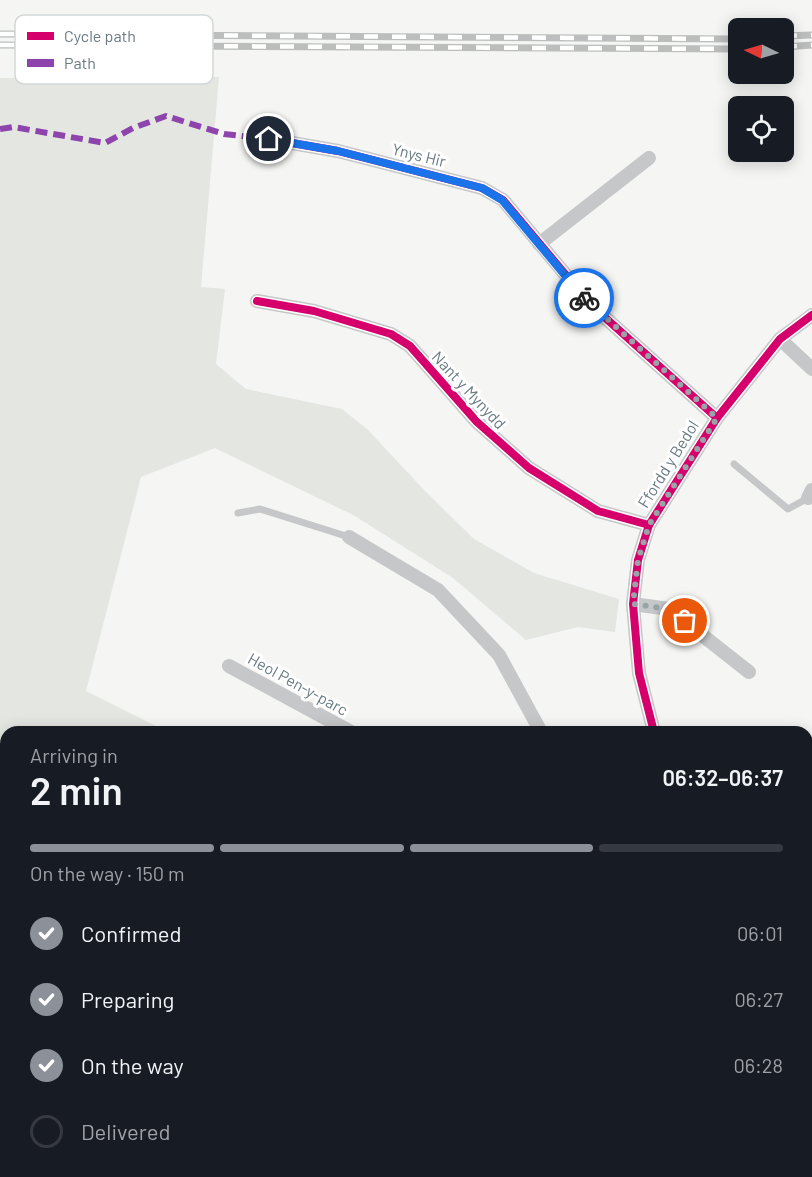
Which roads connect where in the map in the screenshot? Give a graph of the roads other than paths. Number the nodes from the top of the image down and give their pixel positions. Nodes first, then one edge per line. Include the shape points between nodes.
1 (269, 139) dead end
2 (649, 159) dead end
3 (539, 244) junction
4 (257, 301) dead end
5 (812, 315) edge
6 (780, 339) junction
7 (812, 369) edge
8 (717, 418) junction
9 (734, 464) dead end
10 (810, 494) edge
11 (238, 513) dead end
12 (649, 525) junction
13 (349, 537) joint
14 (633, 604) junction
15 (229, 666) dead end
16 (748, 672) dead end
17 (340, 726) edge
18 (538, 726) edge
19 (652, 726) edge

1 - 3 street, Ynys Hir via 338,151 482,188 502,200
2 - 3 street
3 - 8 street, Ynys Hir via 591,305
4 - 12 street, Nant y Mynydd via 314,310 391,334 410,346 477,422 529,468 598,511
5 - 6 street, Ffordd y Bedol
6 - 7 street
6 - 8 street, Ffordd y Bedol
8 - 12 street, Ffordd y Bedol
9 - 10 lane via 788,509
11 - 13 lane via 260,509
12 - 14 street, Ffordd y Bedol via 638,560
13 - 18 street via 438,590 499,655
14 - 16 street via 669,609
14 - 19 street, Ffordd y Bedol via 639,673
15 - 17 street, Heol Pen-y-parc

